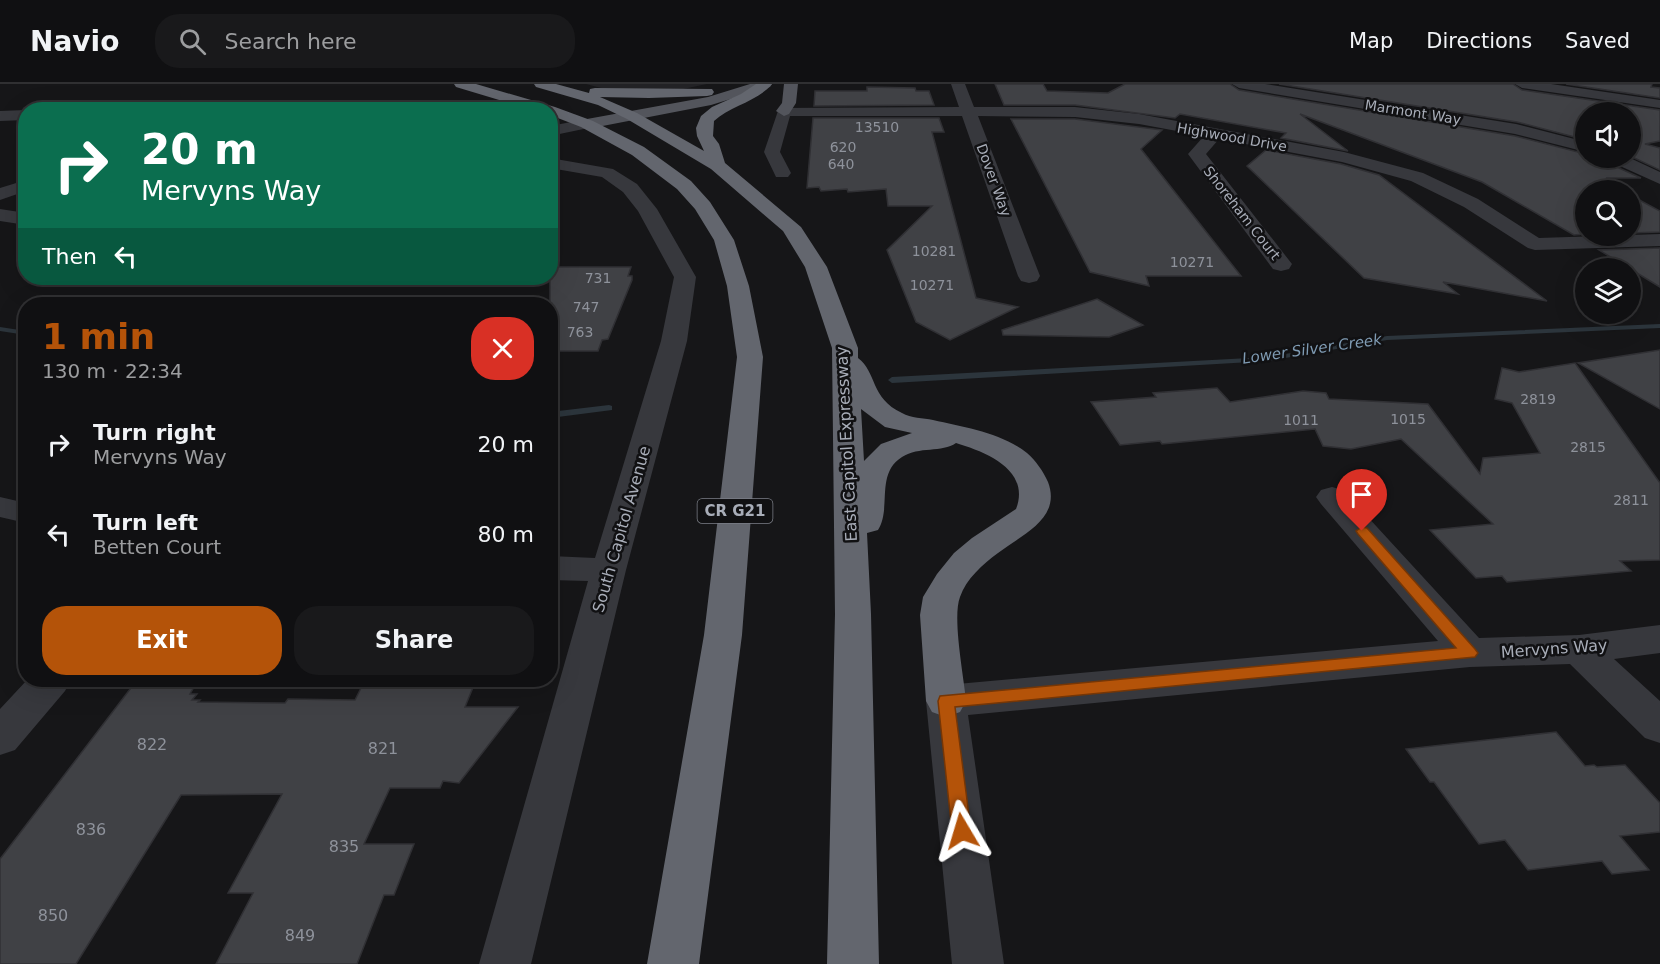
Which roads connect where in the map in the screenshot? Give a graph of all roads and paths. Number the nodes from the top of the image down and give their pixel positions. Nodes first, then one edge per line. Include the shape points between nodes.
1 (461, 84) edge
2 (541, 84) edge
3 (732, 84) edge
4 (765, 84) edge
5 (791, 84) edge
6 (958, 84) edge
7 (1239, 84) edge
8 (1522, 84) edge
9 (562, 89) junction
10 (707, 92) junction
11 (523, 102) edge
12 (1660, 104) edge
13 (784, 111) junction
14 (968, 111) junction
15 (558, 113) edge
16 (625, 113) junction
17 (18, 115) edge
18 (0, 116) edge
19 (580, 121) junction
20 (558, 122) edge
21 (558, 128) edge
22 (1214, 134) junction
23 (1575, 144) edge
24 (558, 165) edge
25 (717, 165) junction
26 (1637, 168) edge
27 (782, 173) dead end
28 (1660, 179) edge
29 (18, 188) edge
30 (0, 194) edge
31 (0, 215) edge
32 (18, 218) edge
33 (1660, 240) edge
34 (1281, 264) dead end
35 (1029, 276) dead end
36 (845, 348) junction
37 (976, 440) junction
38 (1332, 496) dead end
39 (0, 507) edge
40 (18, 511) edge
41 (558, 568) edge
42 (609, 570) junction
43 (853, 614) junction
44 (1660, 639) edge
45 (1579, 648) junction
46 (1470, 653) junction
47 (45, 687) edge
48 (946, 701) junction
49 (1660, 726) edge
50 (0, 738) edge
51 (505, 964) edge
52 (673, 964) edge
53 (853, 964) edge
54 (978, 964) edge

1 - 11 highway, CR G21
2 - 9 highway, East Capitol Expressway
3 - 10 main road
4 - 16 main road via 711,101
4 - 25 highway via 717,110 707,120 705,136
5 - 13 main road
6 - 14 street, Dover Way
7 - 23 street, Marmont Way via 1516,129
8 - 12 street
9 - 10 highway via 620,94
9 - 16 highway, East Capitol Expressway
10 - 16 main road
13 - 14 street, Highwood Drive
13 - 27 street via 772,152
14 - 22 street, Highwood Drive via 1075,112 1139,119
14 - 35 street, Dover Way
15 - 19 highway, CR G21
16 - 19 main road
16 - 25 highway, East Capitol Expressway
17 - 18 street
19 - 20 street
19 - 21 street
19 - 52 highway, CR G21 via 657,162 703,207 724,240 738,286 750,357 723,635
22 - 33 street, Highwood Drive via 1344,157 1417,177 1471,203 1535,244
22 - 34 street, Shoreham Court via 1197,154
24 - 42 street, South Capitol Avenue via 607,173 630,188 647,209 685,276 674,341
25 - 36 highway, East Capitol Expressway via 791,227 816,267
26 - 28 street
29 - 30 street
31 - 32 street
36 - 37 highway via 868,403 880,414
36 - 43 highway, East Capitol Expressway
37 - 43 highway via 906,443 877,463 868,491
37 - 48 highway via 1015,458 1034,484 1036,499 1025,519 979,550 962,567 938,606
38 - 46 street
39 - 40 street
41 - 42 street
42 - 51 street, South Capitol Avenue
43 - 53 highway, East Capitol Expressway
44 - 45 street, Mervyns Way
45 - 46 street, Mervyns Way
45 - 49 street
46 - 48 street, Mervyns Way
47 - 50 street
48 - 54 street

